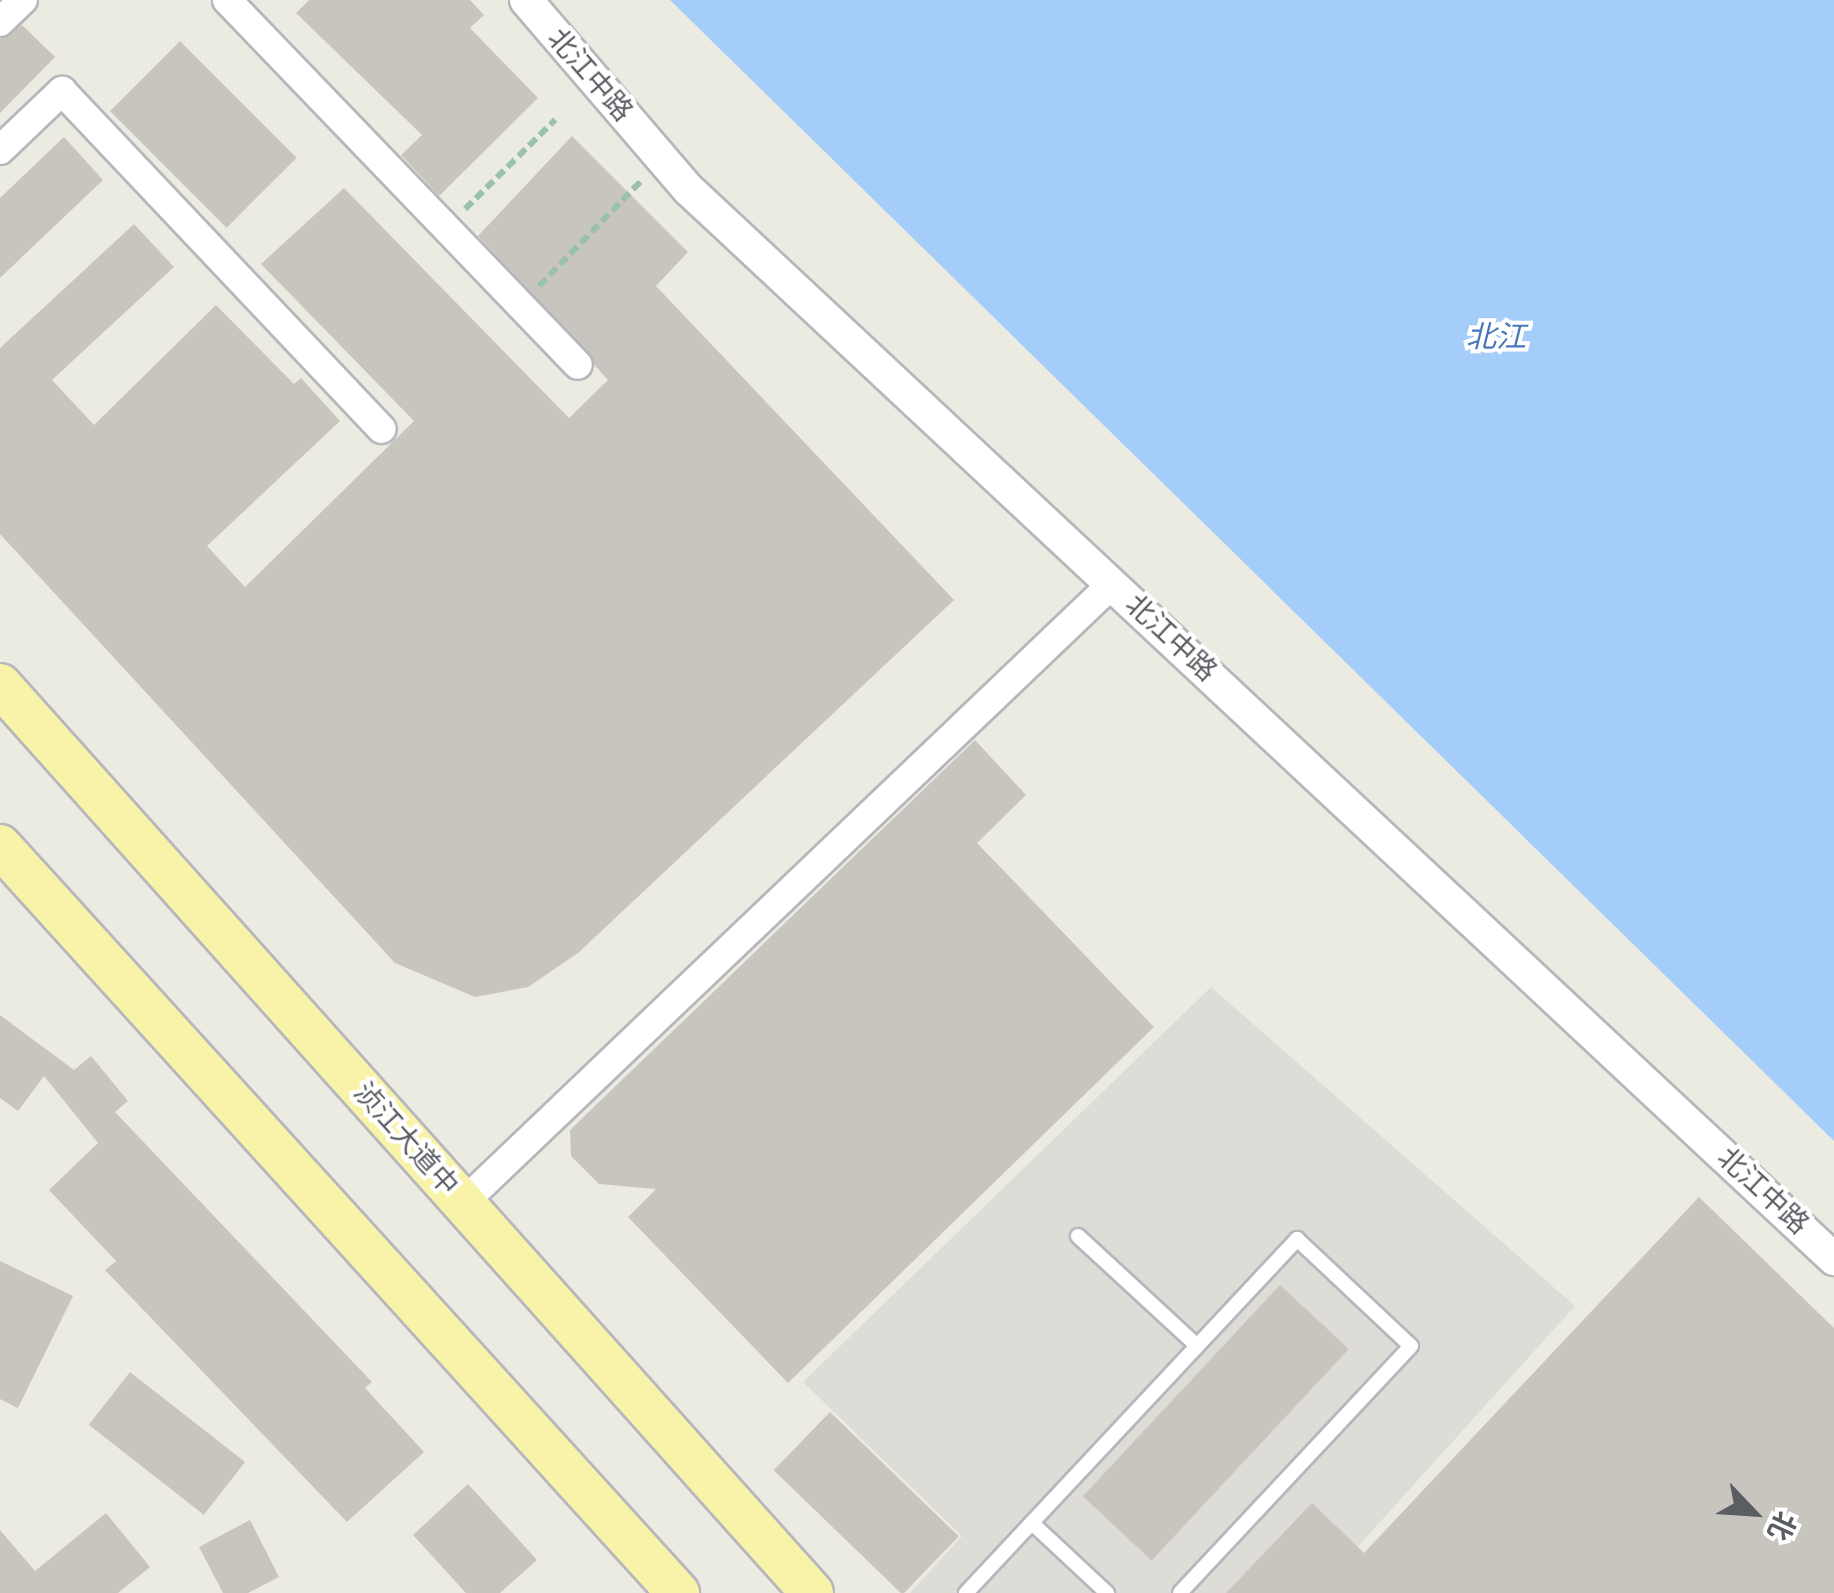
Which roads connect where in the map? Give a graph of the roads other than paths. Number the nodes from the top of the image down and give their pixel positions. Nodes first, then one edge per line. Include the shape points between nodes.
1 (23, 0) edge
2 (226, 0) edge
3 (526, 0) edge
4 (0, 22) edge
5 (0, 150) edge
6 (578, 365) dead end
7 (382, 428) dead end
8 (1112, 584) junction
9 (0, 685) edge
10 (0, 846) edge
11 (463, 1203) junction
12 (1078, 1236) dead end
13 (1834, 1258) edge
14 (1196, 1346) junction
15 (1032, 1523) junction
16 (678, 1593) edge
17 (812, 1593) edge
18 (966, 1593) edge
19 (1107, 1593) edge
20 (1180, 1593) edge

1 - 4 street
2 - 6 street
3 - 8 street, 北江中路 via 662,159
5 - 7 street via 62,91
8 - 11 street
8 - 13 street, 北江中路
9 - 11 main road, 浈江大道中
10 - 16 main road
11 - 17 main road, 浈江大道中
12 - 14 lane
14 - 15 lane
14 - 20 lane via 1297,1239 1411,1346
15 - 18 lane
15 - 19 lane

